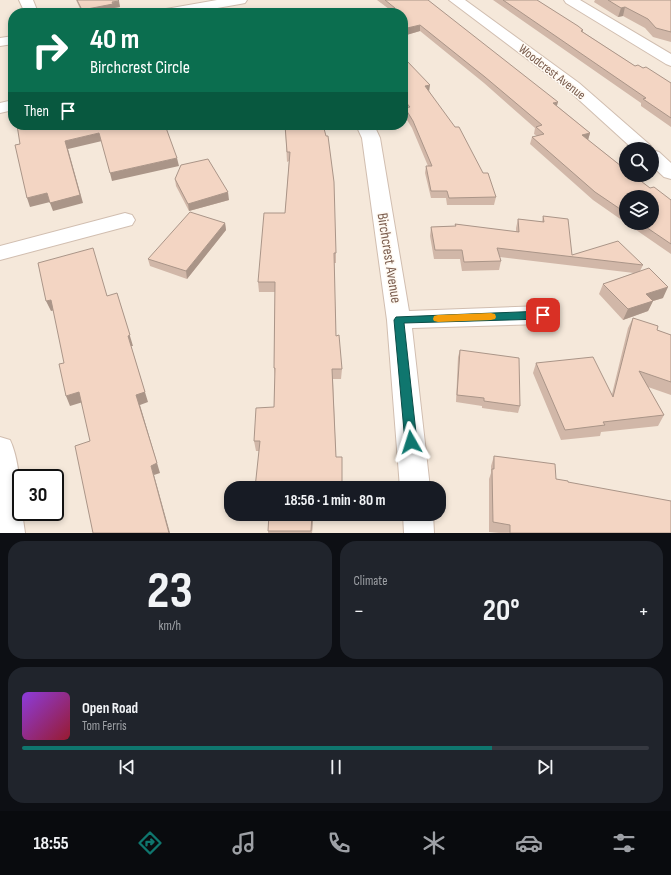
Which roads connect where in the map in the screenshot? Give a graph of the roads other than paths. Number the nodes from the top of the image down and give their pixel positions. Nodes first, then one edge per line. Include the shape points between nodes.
1 (240, 0) edge
2 (456, 0) edge
3 (571, 0) edge
4 (194, 8) edge
5 (671, 61) edge
6 (367, 130) edge
7 (636, 142) edge
8 (659, 162) edge
9 (671, 173) edge
10 (125, 220) dead end
11 (0, 253) edge
12 (543, 315) dead end
13 (399, 320) junction
14 (0, 449) edge
15 (414, 481) edge
16 (419, 521) edge
17 (10, 533) edge
18 (420, 533) edge

1 - 4 street
2 - 7 street, Woodcrest Avenue via 573,86
3 - 5 street
6 - 13 street, Birchcrest Avenue via 371,138
8 - 9 street
10 - 11 street
12 - 13 street
13 - 15 street, Birchcrest Avenue
14 - 17 street
16 - 18 street

